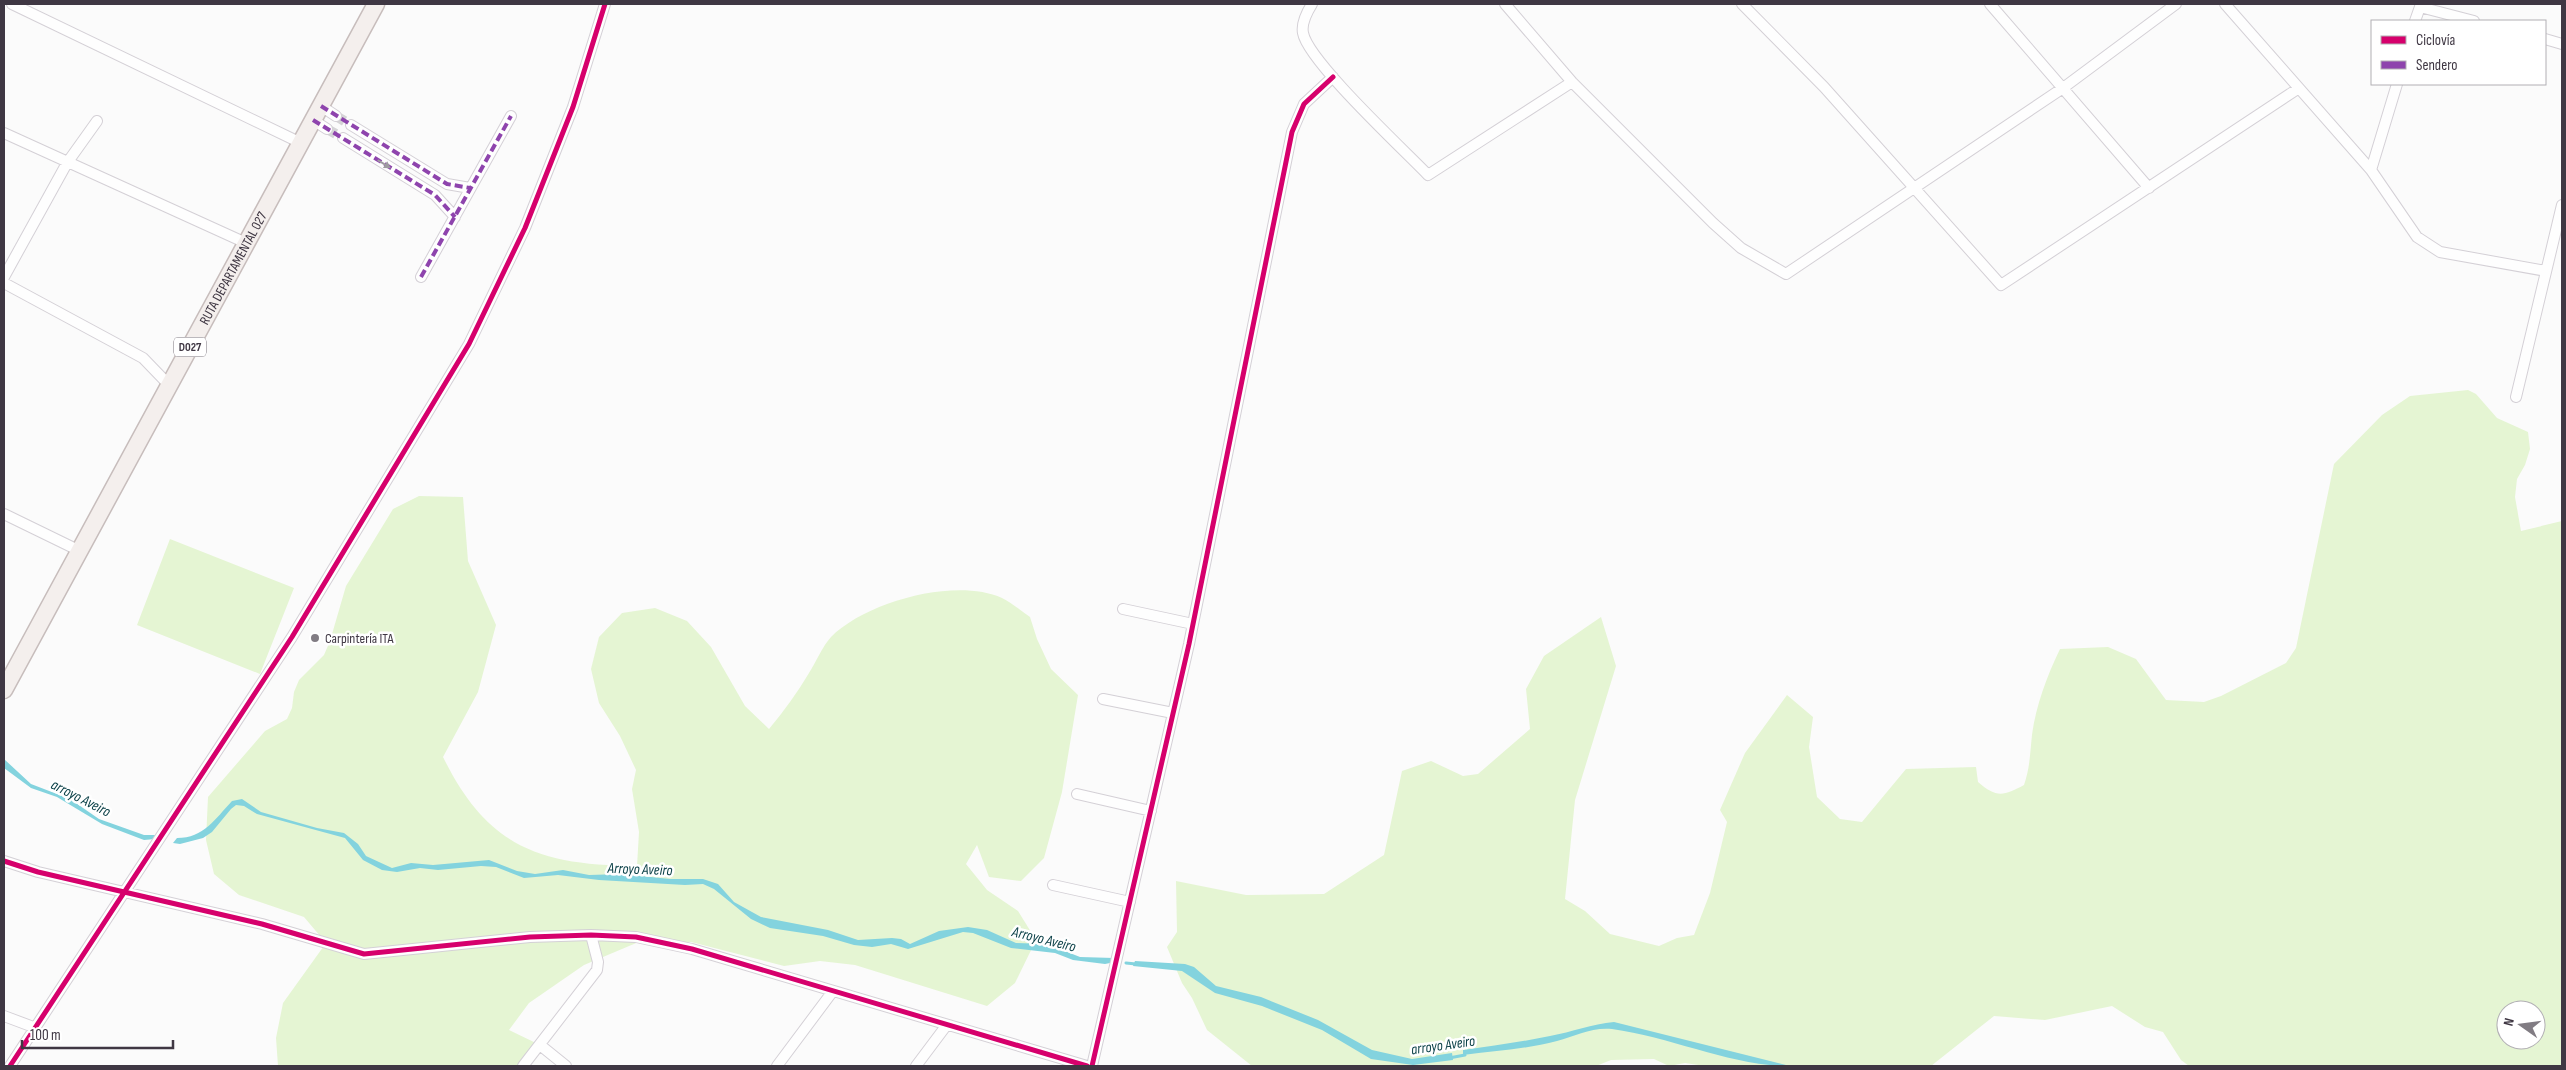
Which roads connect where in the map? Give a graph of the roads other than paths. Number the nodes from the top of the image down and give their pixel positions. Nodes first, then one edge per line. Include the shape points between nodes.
1 (12, 4) edge
2 (376, 4) edge
3 (605, 4) edge
4 (1312, 4) edge
5 (1506, 4) edge
6 (1742, 4) edge
7 (1990, 4) edge
8 (2176, 4) edge
9 (2225, 4) edge
10 (2420, 5) edge
11 (2415, 20) edge
12 (2471, 20) edge
13 (2546, 39) edge
14 (2562, 44) edge
15 (1333, 77) junction
16 (1572, 82) junction
17 (2397, 85) edge
18 (2063, 88) junction
19 (2300, 88) junction
20 (317, 113) junction
21 (336, 116) tunnel mouth
22 (511, 116) dead end
23 (97, 121) dead end
24 (352, 125) tunnel mouth
25 (327, 129) tunnel mouth
26 (4, 133) edge
27 (343, 138) tunnel mouth
28 (300, 143) junction
29 (68, 162) junction
30 (2371, 170) junction
31 (470, 188) junction
32 (1914, 188) junction
33 (2149, 188) junction
34 (2562, 205) edge
35 (455, 216) junction
36 (246, 243) junction
37 (2546, 271) junction
38 (4, 277) edge
39 (421, 277) dead end
40 (4, 283) edge
41 (170, 386) junction
42 (2516, 397) dead end
43 (4, 514) edge
44 (80, 551) junction
45 (1123, 610) dead end
46 (1193, 624) junction
47 (4, 690) edge
48 (1103, 699) dead end
49 (1173, 713) junction
50 (1077, 794) dead end
51 (1151, 811) junction
52 (4, 861) edge
53 (1054, 885) dead end
54 (126, 892) junction
55 (1130, 902) junction
56 (591, 935) junction
57 (833, 991) junction
58 (4, 1016) edge
59 (946, 1026) junction
60 (36, 1028) junction
61 (540, 1045) junction
62 (1060, 1063) edge
63 (10, 1066) edge
64 (523, 1066) edge
65 (566, 1066) edge
66 (776, 1066) edge
67 (916, 1066) edge
68 (1087, 1066) edge
69 (1092, 1066) edge

1 - 28 street
2 - 20 main road, RUTA DEPARTAMENTAL 027 / D027
3 - 54 street via 573,107 525,228 469,344 292,637
4 - 15 street via 1304,17 1302,32 1310,49
5 - 16 street
6 - 32 street via 1824,87
7 - 18 street
8 - 18 street
9 - 19 street
10 - 11 street
10 - 12 street
13 - 14 street
15 - 16 street via 1428,175
15 - 46 street via 1304,104 1292,132
16 - 32 street via 1713,223 1741,248 1786,274
17 - 30 street
18 - 32 street
18 - 33 street
19 - 30 street
19 - 33 street
20 - 21 street
20 - 25 street
20 - 28 main road, RUTA DEPARTAMENTAL 027 / D027
22 - 31 street
23 - 29 street
24 - 31 street via 447,184
26 - 29 street
27 -> 35 street via 435,195
28 - 36 main road, RUTA DEPARTAMENTAL 027 / D027
29 - 36 street
29 - 38 street
30 - 37 street via 2426,244 2440,252
31 - 35 street
32 - 33 street via 2001,285
34 - 37 street
35 - 39 street
36 - 41 main road, RUTA DEPARTAMENTAL 027 / D027
37 - 42 street
40 - 41 street via 143,358
41 - 44 main road, RUTA DEPARTAMENTAL 027 / D027
43 - 44 street
44 - 47 main road, RUTA DEPARTAMENTAL 027 / D027
45 - 46 street
46 - 49 street
48 - 49 street
49 - 51 street
50 - 51 street
51 - 55 street
52 - 54 street
53 - 55 street
54 - 56 street via 262,924 364,954 530,937
54 - 60 street
55 - 69 street
56 - 57 street via 636,937 667,943
56 - 61 street via 597,970
57 - 59 street
57 - 66 street
58 - 60 street
59 - 62 street
59 - 67 street
60 - 63 street
61 - 64 street
61 - 65 street
62 - 68 street

